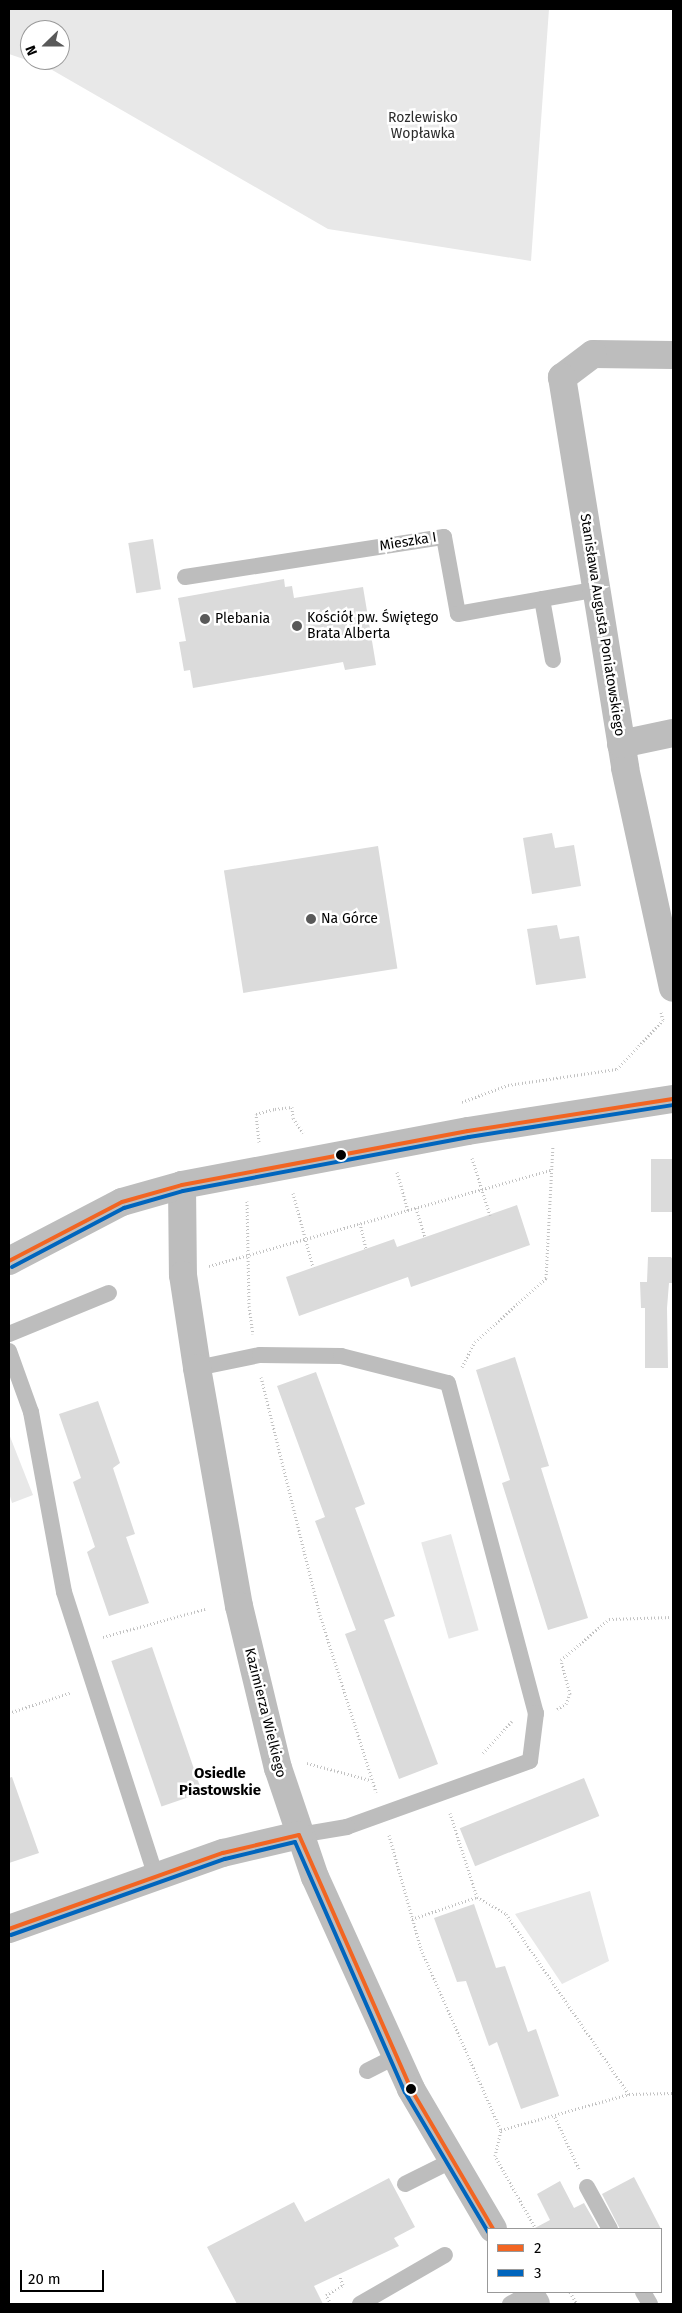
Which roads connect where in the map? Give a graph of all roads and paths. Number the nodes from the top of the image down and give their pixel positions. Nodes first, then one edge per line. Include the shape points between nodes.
1 (673, 355) edge
2 (185, 577) dead end
3 (598, 589) junction
4 (542, 599) junction
5 (553, 660) dead end
6 (673, 733) edge
7 (621, 744) junction
8 (666, 994) edge
9 (673, 1099) edge
10 (458, 1103) dead end
11 (468, 1131) junction
12 (314, 1132) dead end
13 (553, 1143) dead end
14 (395, 1145) junction
15 (256, 1148) dead end
16 (285, 1166) junction
17 (553, 1169) junction
18 (236, 1174) junction
19 (182, 1184) junction
20 (482, 1189) junction
21 (416, 1208) junction
22 (408, 1210) junction
23 (490, 1214) dead end
24 (360, 1224) junction
25 (306, 1238) junction
26 (425, 1238) dead end
27 (366, 1248) dead end
28 (249, 1254) junction
29 (9, 1261) edge
30 (313, 1267) dead end
31 (202, 1268) dead end
32 (109, 1293) dead end
33 (9, 1334) edge
34 (9, 1351) edge
35 (256, 1356) junction
36 (198, 1368) junction
37 (448, 1384) junction
38 (205, 1609) dead end
39 (673, 1617) edge
40 (80, 1643) junction
41 (80, 1689) dead end
42 (9, 1713) edge
43 (536, 1720) junction
44 (302, 1763) dead end
45 (371, 1780) junction
46 (444, 1793) junction
47 (384, 1814) junction
48 (388, 1834) dead end
49 (299, 1835) junction
50 (156, 1877) junction
51 (477, 1897) junction
52 (412, 1919) junction
53 (9, 1929) edge
54 (396, 2056) junction
55 (368, 2071) dead end
56 (673, 2093) edge
57 (629, 2094) junction
58 (555, 2117) junction
59 (501, 2130) junction
60 (453, 2160) junction
61 (404, 2184) dead end
62 (588, 2187) joint
63 (492, 2228) edge
64 (535, 2228) edge
65 (609, 2228) edge
66 (445, 2255) dead end
67 (340, 2277) dead end
68 (571, 2293) edge
69 (644, 2293) edge
70 (331, 2304) edge
71 (360, 2304) edge
72 (577, 2304) edge
73 (650, 2304) edge

1 - 3 street, Stanisława Augusta Poniatowskiego via 593,354 562,377
2 - 4 lane, Mieszka I via 444,536 458,614
3 - 4 lane, Mieszka I
3 - 7 street, Stanisława Augusta Poniatowskiego
4 - 5 lane
6 - 7 street
7 - 8 street, Stanisława Augusta Poniatowskiego
8 - 10 path via 663,1020 617,1069 508,1085
9 - 11 street
11 - 14 street
11 - 20 path via 472,1160
12 - 15 path via 304,1134 292,1118 292,1107 256,1114 259,1143
13 - 17 path
14 - 16 street
14 - 22 path via 398,1180
16 - 18 street
16 - 25 path
17 - 20 path
17 - 37 path via 546,1278 475,1342 460,1372
18 - 19 street
18 - 28 path via 238,1190 247,1196
19 - 29 street via 122,1202
19 - 36 street, Kazimierza Wielkiego via 183,1275
20 - 21 path
20 - 23 path
21 - 22 path
21 - 26 path
22 - 24 path
24 - 25 path
24 - 27 path
25 - 28 path
25 - 30 path
28 - 31 path
28 - 35 path via 249,1306
32 - 33 lane
34 - 40 lane via 31,1412 64,1592
35 - 36 lane
35 - 37 lane via 342,1356
35 - 45 path via 320,1615
36 - 49 street, Kazimierza Wielkiego via 239,1606 278,1768
37 - 43 lane
38 - 40 path
39 - 43 path via 609,1619 561,1660 570,1694 566,1704
40 - 50 lane
41 - 42 path
43 - 46 lane via 530,1761
44 - 45 path
45 - 47 path
46 - 47 lane
46 - 51 path
47 - 49 lane via 347,1827
48 - 52 path
49 - 50 street via 223,1853
49 - 54 street, Kazimierza Wielkiego
50 - 53 street
51 - 52 path
51 - 57 path via 506,1914
52 - 59 path via 421,1949
54 - 55 lane
54 - 60 street, Kazimierza Wielkiego
56 - 57 path
57 - 58 path
58 - 59 path
58 - 62 path
59 - 64 path via 496,2156
60 - 61 lane
60 - 63 street, Kazimierza Wielkiego
62 - 65 lane
66 - 71 lane
67 - 70 path via 343,2285 326,2295
68 - 72 path
69 - 73 lane

